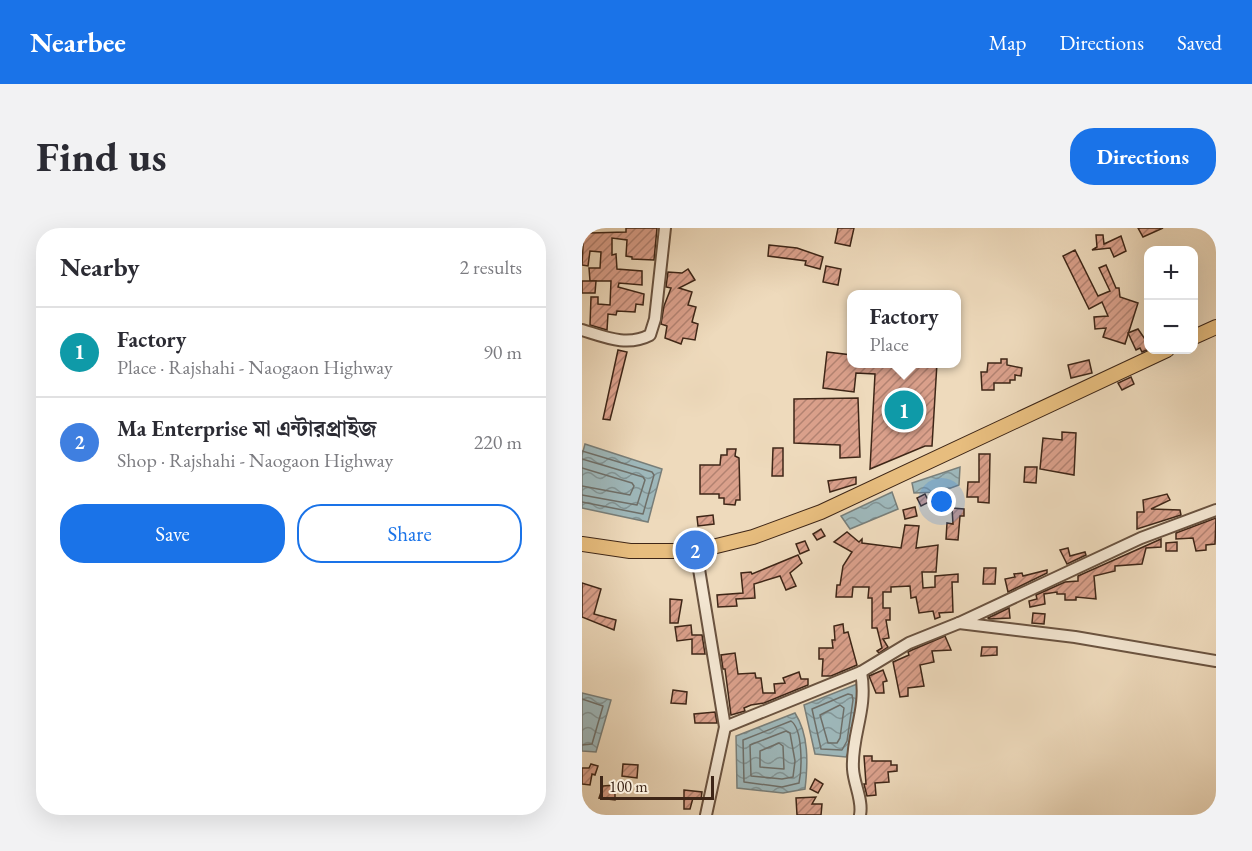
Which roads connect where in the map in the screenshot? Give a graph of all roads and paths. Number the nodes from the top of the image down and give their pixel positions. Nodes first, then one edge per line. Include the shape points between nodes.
1 (665, 228) edge
2 (1216, 327) edge
3 (582, 330) edge
4 (1198, 335) edge
5 (1158, 354) edge
6 (1216, 510) edge
7 (582, 544) edge
8 (696, 551) junction
9 (959, 623) junction
10 (1216, 661) edge
11 (861, 672) junction
12 (724, 727) junction
13 (706, 815) edge
14 (860, 815) edge

1 - 3 street via 650,335 639,341 617,341
2 - 4 main road
5 - 8 main road via 820,512 753,537
6 - 9 street via 1141,538
7 - 8 main road via 630,551
8 - 12 street
9 - 10 street via 1075,637
9 - 11 street via 909,643
11 - 12 street
11 - 14 street via 862,717 853,769
12 - 13 street

